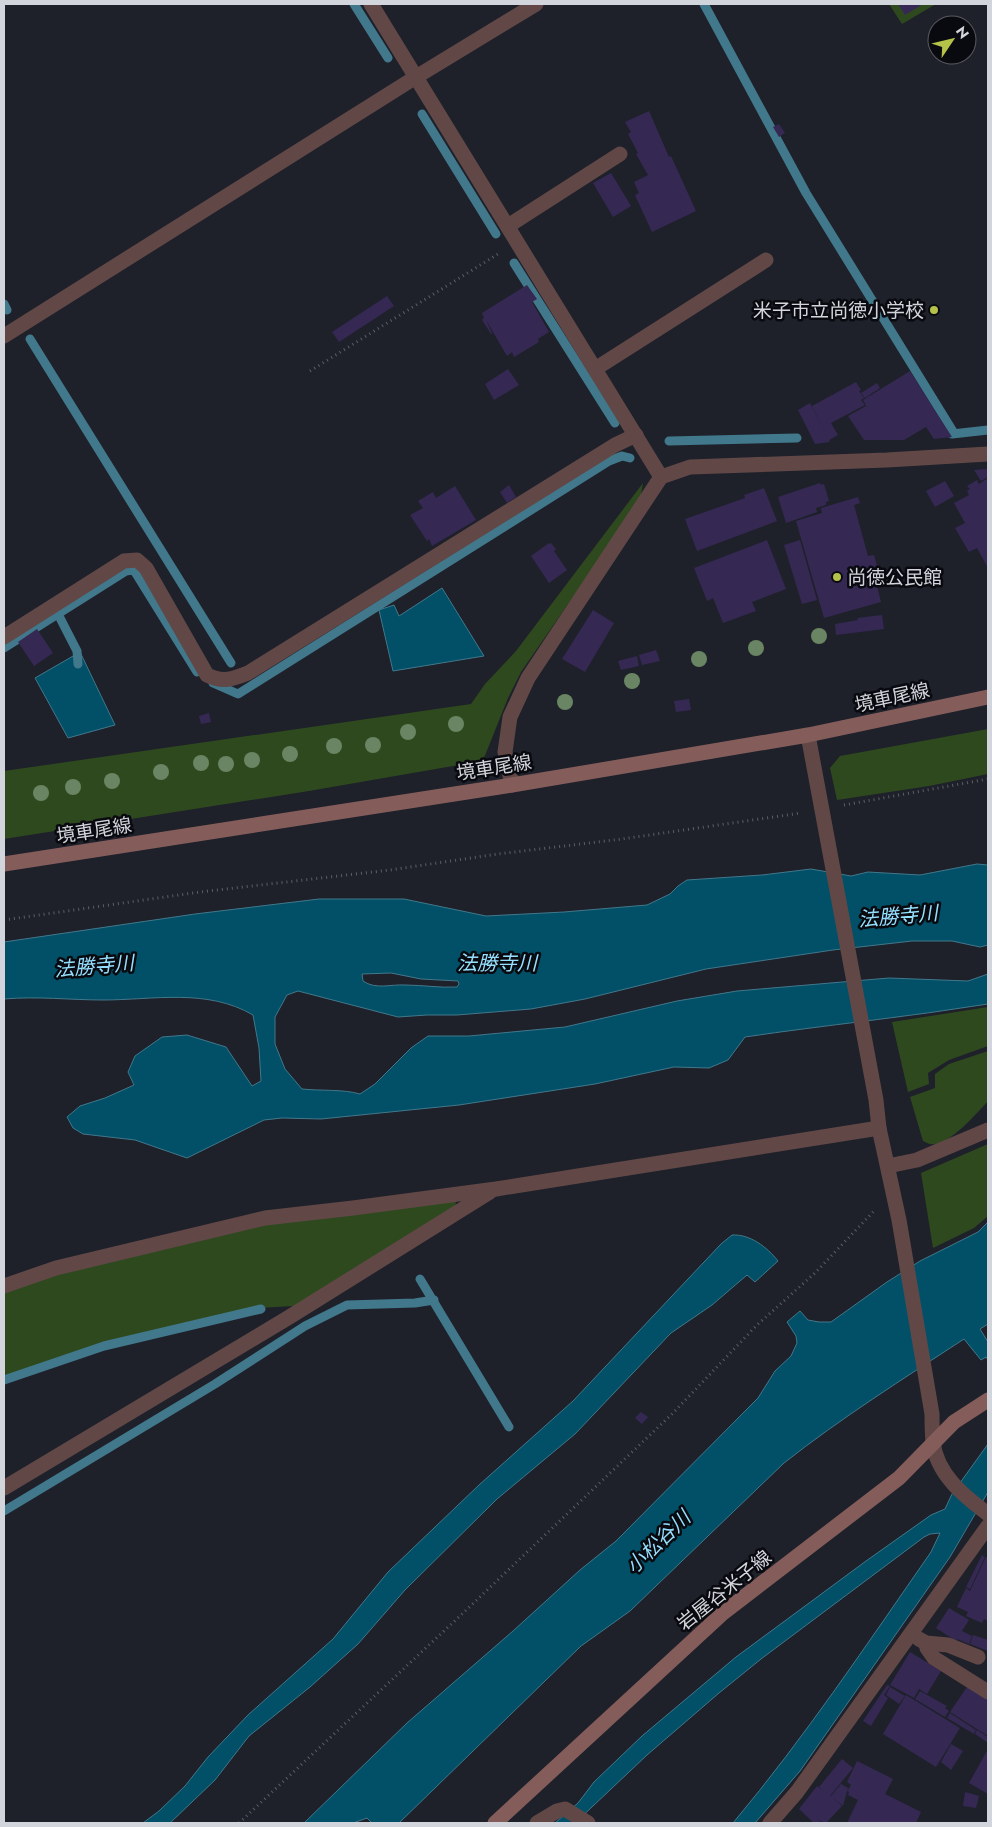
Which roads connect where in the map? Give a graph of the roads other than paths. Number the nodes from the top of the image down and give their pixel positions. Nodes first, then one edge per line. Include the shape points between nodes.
1 (370, 4) edge
2 (536, 4) edge
3 (416, 77) junction
4 (620, 154) dead end
5 (508, 226) junction
6 (766, 260) dead end
7 (4, 336) edge
8 (596, 370) junction
9 (636, 435) junction
10 (988, 454) edge
11 (661, 477) junction
12 (4, 637) edge
13 (988, 697) edge
14 (808, 735) junction
15 (512, 785) junction
16 (4, 864) edge
17 (879, 1128) junction
18 (988, 1130) edge
19 (888, 1166) junction
20 (496, 1188) junction
21 (4, 1286) edge
22 (988, 1400) edge
23 (933, 1443) junction
24 (4, 1488) edge
25 (986, 1512) edge
26 (988, 1526) edge
27 (911, 1634) junction
28 (926, 1643) junction
29 (978, 1657) dead end
30 (988, 1692) edge
31 (587, 1822) edge
32 (495, 1823) edge
33 (537, 1823) edge
34 (770, 1823) edge

1 - 3 street
2 - 3 street
3 - 5 street
3 - 7 street
4 - 5 street
5 - 8 street
6 - 8 street
8 - 9 street
9 - 11 street
9 - 12 street via 248,673 227,681 207,675 146,568 137,560 124,561
10 - 11 street via 690,467
11 - 15 street via 528,678 510,717 505,752
13 - 14 main road, 境車尾線
14 - 15 main road, 境車尾線
14 - 17 street
15 - 16 main road, 境車尾線
17 - 19 street
17 - 20 street
18 - 19 street via 917,1160
19 - 23 street via 932,1414
20 - 21 street via 265,1218 56,1268
20 - 24 street via 291,1316
22 - 23 main road, 岩屋谷米子線 via 954,1422
23 - 25 street via 953,1485
23 - 32 main road, 岩屋谷米子線 via 899,1478 723,1613
26 - 27 street
27 - 28 street
27 - 34 street via 797,1792
28 - 29 street via 948,1645
28 - 30 street via 934,1658
31 - 33 street via 565,1809

